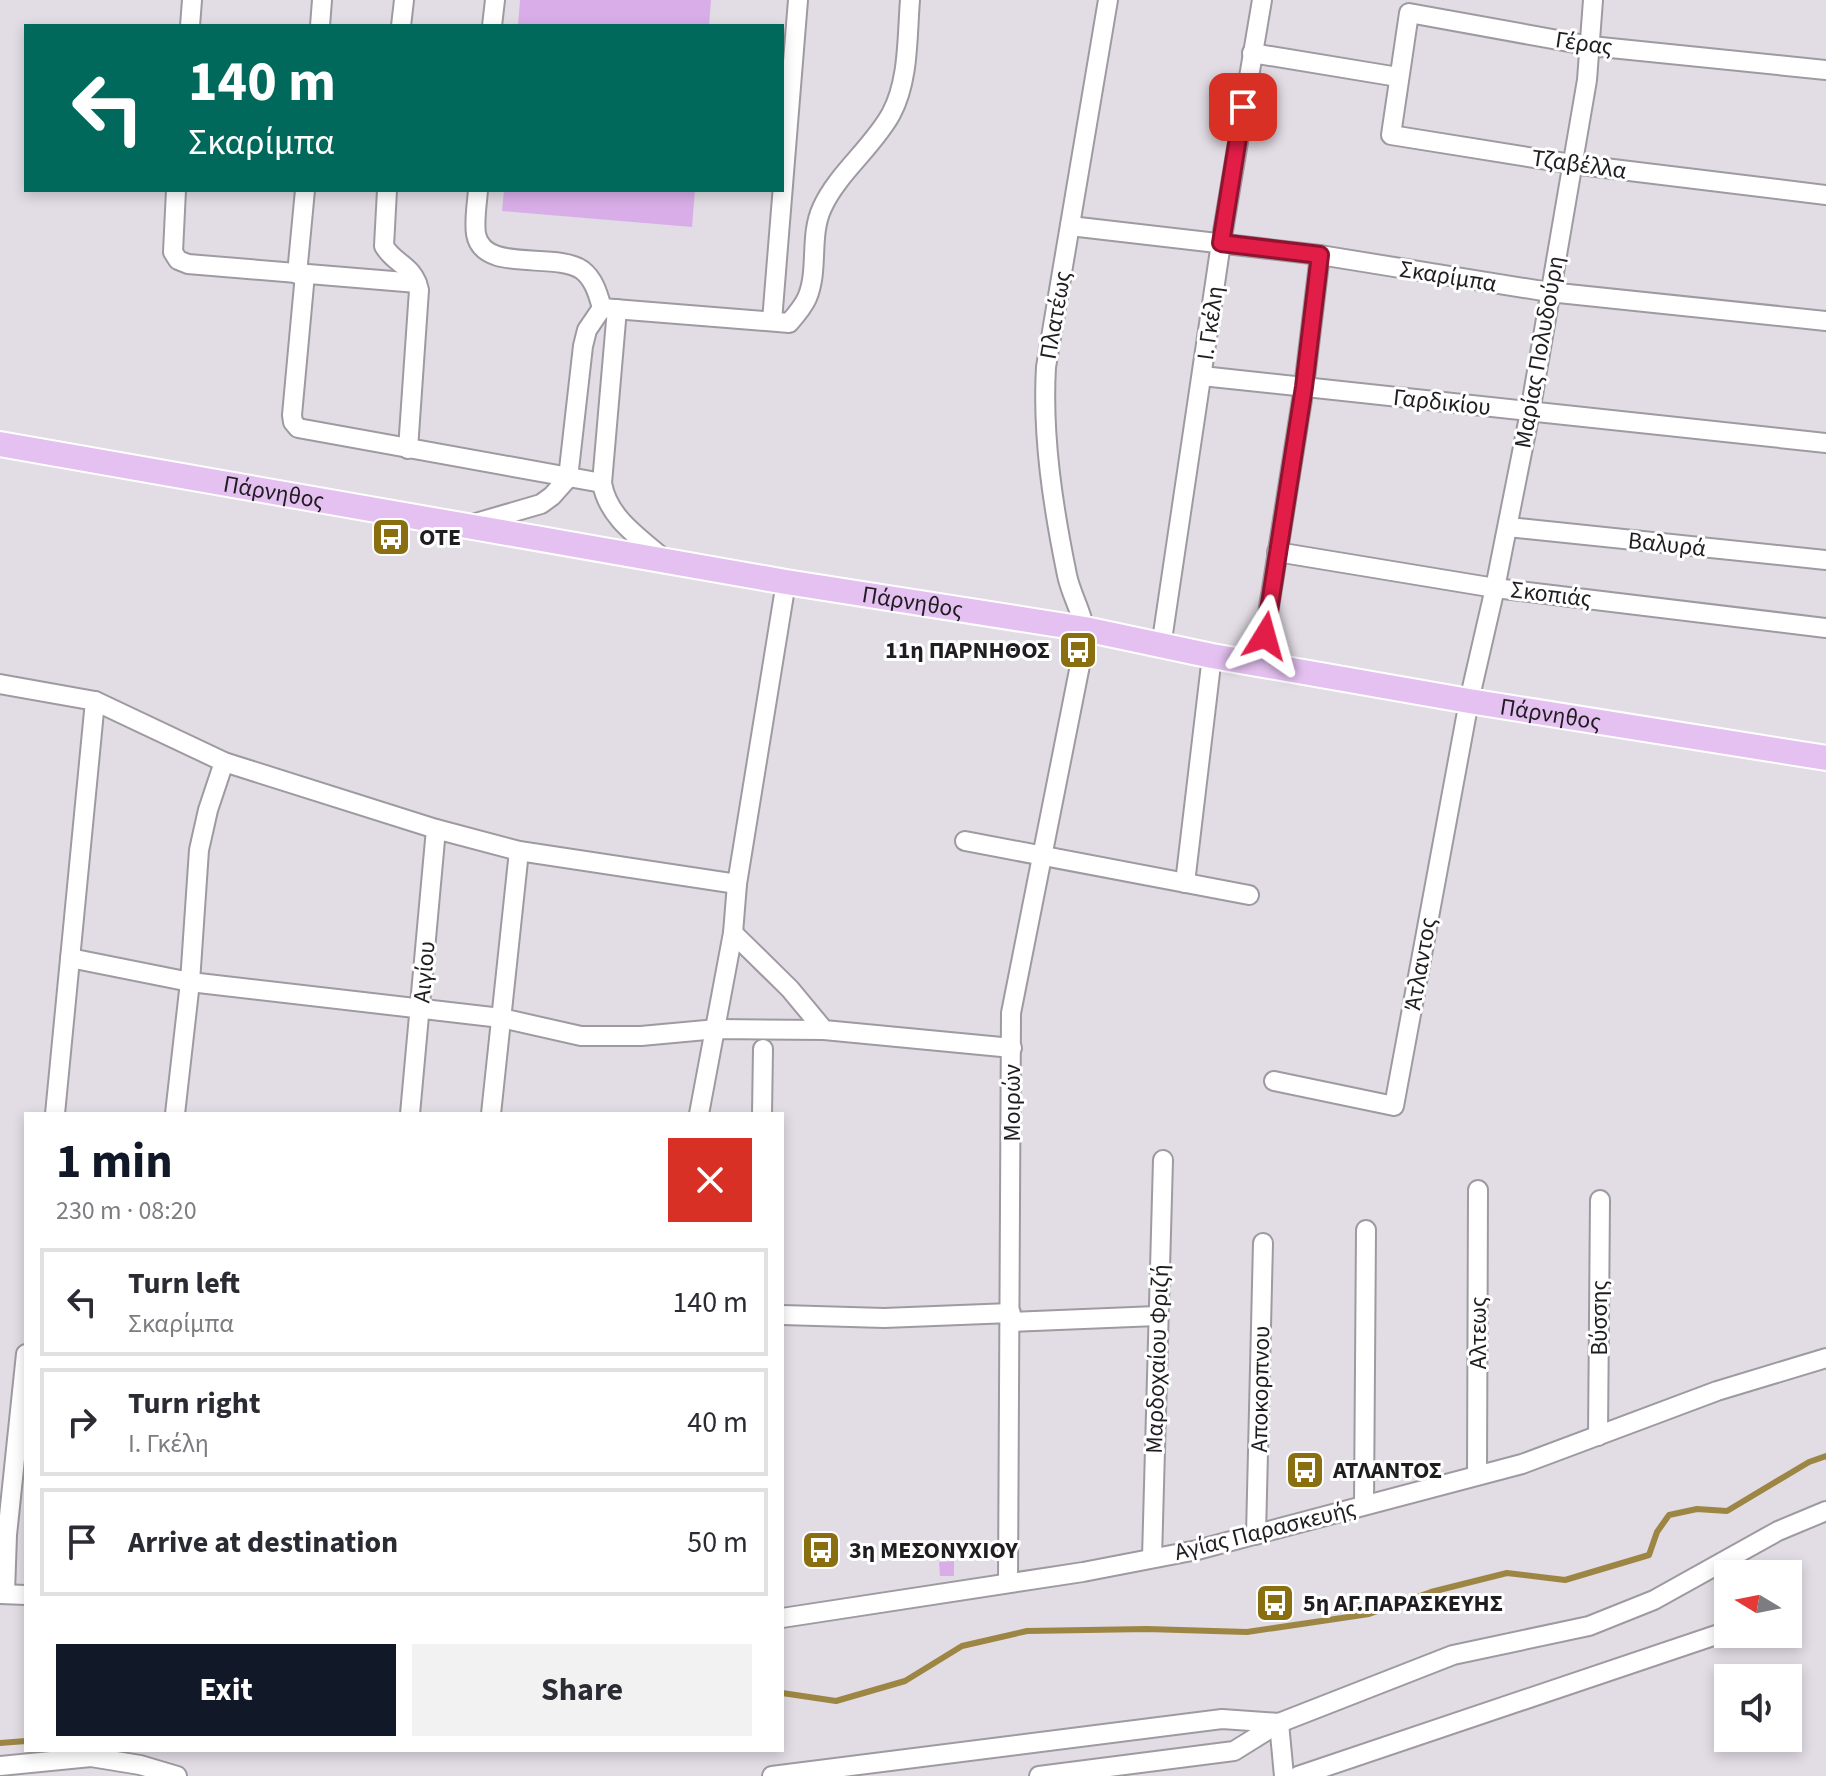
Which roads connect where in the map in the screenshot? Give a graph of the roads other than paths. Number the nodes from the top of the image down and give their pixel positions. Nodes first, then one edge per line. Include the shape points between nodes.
1 (192, 0) edge
2 (322, 0) edge
3 (404, 0) edge
4 (495, 0) edge
5 (798, 0) edge
6 (910, 0) edge
7 (1108, 0) edge
8 (1262, 0) edge
9 (1593, 0) edge
10 (190, 24) edge
11 (320, 24) edge
12 (401, 24) edge
13 (492, 24) edge
14 (1591, 46) junction
15 (1252, 53) junction
16 (1826, 70) edge
17 (1398, 77) junction
18 (1572, 164) junction
19 (784, 173) edge
20 (176, 192) edge
21 (305, 192) edge
22 (387, 192) edge
23 (478, 192) edge
24 (782, 192) edge
25 (1826, 195) edge
26 (1070, 226) junction
27 (1221, 243) junction
28 (1320, 255) junction
29 (301, 274) junction
30 (417, 283) junction
31 (1549, 292) junction
32 (610, 309) junction
33 (772, 321) junction
34 (1826, 321) edge
35 (1202, 376) junction
36 (1304, 387) junction
37 (1530, 412) junction
38 (1826, 443) edge
39 (0, 444) edge
40 (408, 449) junction
41 (568, 478) junction
42 (602, 483) junction
43 (465, 526) junction
44 (1508, 527) junction
45 (1277, 552) junction
46 (664, 559) junction
47 (1826, 560) edge
48 (786, 582) junction
49 (1495, 588) junction
50 (1826, 628) edge
51 (1085, 629) junction
52 (1161, 647) junction
53 (1212, 656) junction
54 (1260, 664) junction
55 (0, 684) edge
56 (95, 701) junction
57 (1469, 701) junction
58 (1826, 758) edge
59 (224, 762) junction
60 (436, 829) junction
61 (965, 841) dead end
62 (519, 851) junction
63 (1043, 856) junction
64 (1185, 883) junction
65 (737, 884) junction
66 (1249, 895) dead end
67 (733, 933) junction
68 (70, 958) junction
69 (190, 982) junction
70 (421, 1009) junction
71 (501, 1018) junction
72 (717, 1029) junction
73 (824, 1030) junction
74 (1012, 1048) junction
75 (763, 1049) dead end
76 (1274, 1081) dead end
77 (55, 1112) edge
78 (175, 1112) edge
79 (410, 1112) edge
80 (491, 1112) edge
81 (699, 1112) edge
82 (762, 1112) edge
83 (1163, 1160) dead end
84 (1478, 1190) dead end
85 (1600, 1200) dead end
86 (1366, 1230) dead end
87 (1263, 1243) dead end
88 (784, 1315) edge
89 (1157, 1316) junction
90 (1011, 1317) junction
91 (1826, 1358) edge
92 (24, 1373) edge
93 (1598, 1436) junction
94 (1477, 1475) junction
95 (1364, 1505) junction
96 (1826, 1511) edge
97 (1256, 1535) junction
98 (1152, 1558) junction
99 (1008, 1583) junction
100 (3, 1593) edge
101 (24, 1595) edge
102 (784, 1618) edge
103 (1714, 1636) edge
104 (1279, 1723) junction
105 (0, 1766) edge
106 (177, 1776) edge
107 (772, 1776) edge
108 (1039, 1776) edge
109 (1284, 1776) edge
110 (1298, 1776) edge

1 - 10 street
2 - 11 street
3 - 12 street
4 - 13 street
5 - 19 street
6 - 33 street via 898,100 822,208 807,299 789,323
7 - 26 street, Πλατέως
8 - 15 street, Ι. Γκέλη
9 - 14 street, Μαρίας Πολυδούρη
14 - 16 street, Γέρας
14 - 17 street, Γέρας via 1409,13
14 - 18 street, Μαρίας Πολυδούρη
15 - 17 street
15 - 27 street, Ι. Γκέλη
17 - 18 street, Τζαβέλλα via 1391,135
18 - 25 street, Τζαβέλλα
18 - 31 street, Μαρίας Πολυδούρη
20 - 29 street via 172,242 178,260
21 - 29 street
22 - 30 street via 384,246
23 - 32 street via 476,236 490,254 572,265 592,281
24 - 33 street
26 - 27 street, Σκαρίμπα
26 - 51 street, Πλατέως via 1046,367 1045,413 1067,577
27 - 28 street, Σκαρίμπα
27 - 35 street, Ι. Γκέλη
28 - 31 street, Σκαρίμπα
28 - 36 street
29 - 30 street
29 - 40 street via 293,422 305,431
30 - 40 street
31 - 34 street, Σκαρίμπα
31 - 37 street, Μαρίας Πολυδούρη
32 - 33 street
32 - 41 street via 587,330 583,346
32 - 42 street
35 - 36 street, Γαρδικίου
35 - 52 street, Ι. Γκέλη
36 - 37 street, Γαρδικίου
36 - 45 street
37 - 38 street, Γαρδικίου
37 - 44 street, Μαρίας Πολυδούρη
39 - 43 main road, Πάρνηθος
40 - 41 street
41 - 42 street
41 - 43 street via 541,504
42 - 46 street via 604,497 619,518
43 - 46 main road, Πάρνηθος
44 - 47 street, Βαλυρά
44 - 49 street, Μαρίας Πολυδούρη
45 - 49 street, Σκοπιάς
45 - 54 street
46 - 48 main road, Πάρνηθος
48 - 51 main road, Πάρνηθος
48 - 65 street
49 - 50 street, Σκοπιάς
49 - 57 street, Μαρίας Πολυδούρη
51 - 52 main road, Πάρνηθος
51 - 63 street, Μοιρών
52 - 53 main road, Πάρνηθος
53 - 54 main road, Πάρνηθος
53 - 64 street
54 - 57 main road, Πάρνηθος
55 - 56 street
56 - 59 street
56 - 68 street
57 - 58 main road, Πάρνηθος
57 - 76 street, Άτλαντος via 1394,1106
59 - 60 street
59 - 69 street via 199,850
60 - 62 street
60 - 70 street, Αιγίου
61 - 63 street
62 - 65 street
62 - 71 street
63 - 64 street
63 - 74 street, Μοιρών via 1011,1013
64 - 66 street
65 - 67 street
67 - 72 street
67 - 73 street
68 - 69 street
68 - 77 street
69 - 70 street
69 - 78 street
70 - 71 street
70 - 79 street, Αιγίου
71 - 72 street via 581,1036
71 - 80 street
72 - 73 street
72 - 81 street
73 - 74 street
74 - 90 street, Μοιρών
75 - 82 street
83 - 89 street, Μαρδοχαίου Φριζή
84 - 94 street, Αλτεως
85 - 93 street, Βύσσης
86 - 95 street
87 - 97 street, Αποκορπνου
88 - 90 street
89 - 90 street
89 - 98 street, Μαρδοχαίου Φριζή
90 - 99 street, Μοιρών
91 - 93 street, Αγίας Παρασκευής via 1717,1391
92 - 100 street
93 - 94 street, Αγίας Παρασκευής
94 - 95 street, Αγίας Παρασκευής
95 - 97 street, Αγίας Παρασκευής
96 - 104 street via 1778,1531 1654,1600 1589,1626 1453,1655
97 - 98 street, Αγίας Παρασκευής
98 - 99 street, Αγίας Παρασκευής
99 - 102 street, Αγίας Παρασκευής
100 - 101 street
103 - 110 street
104 - 107 street via 1222,1719
104 - 108 street via 1234,1751
104 - 109 street
105 - 106 street via 91,1757

